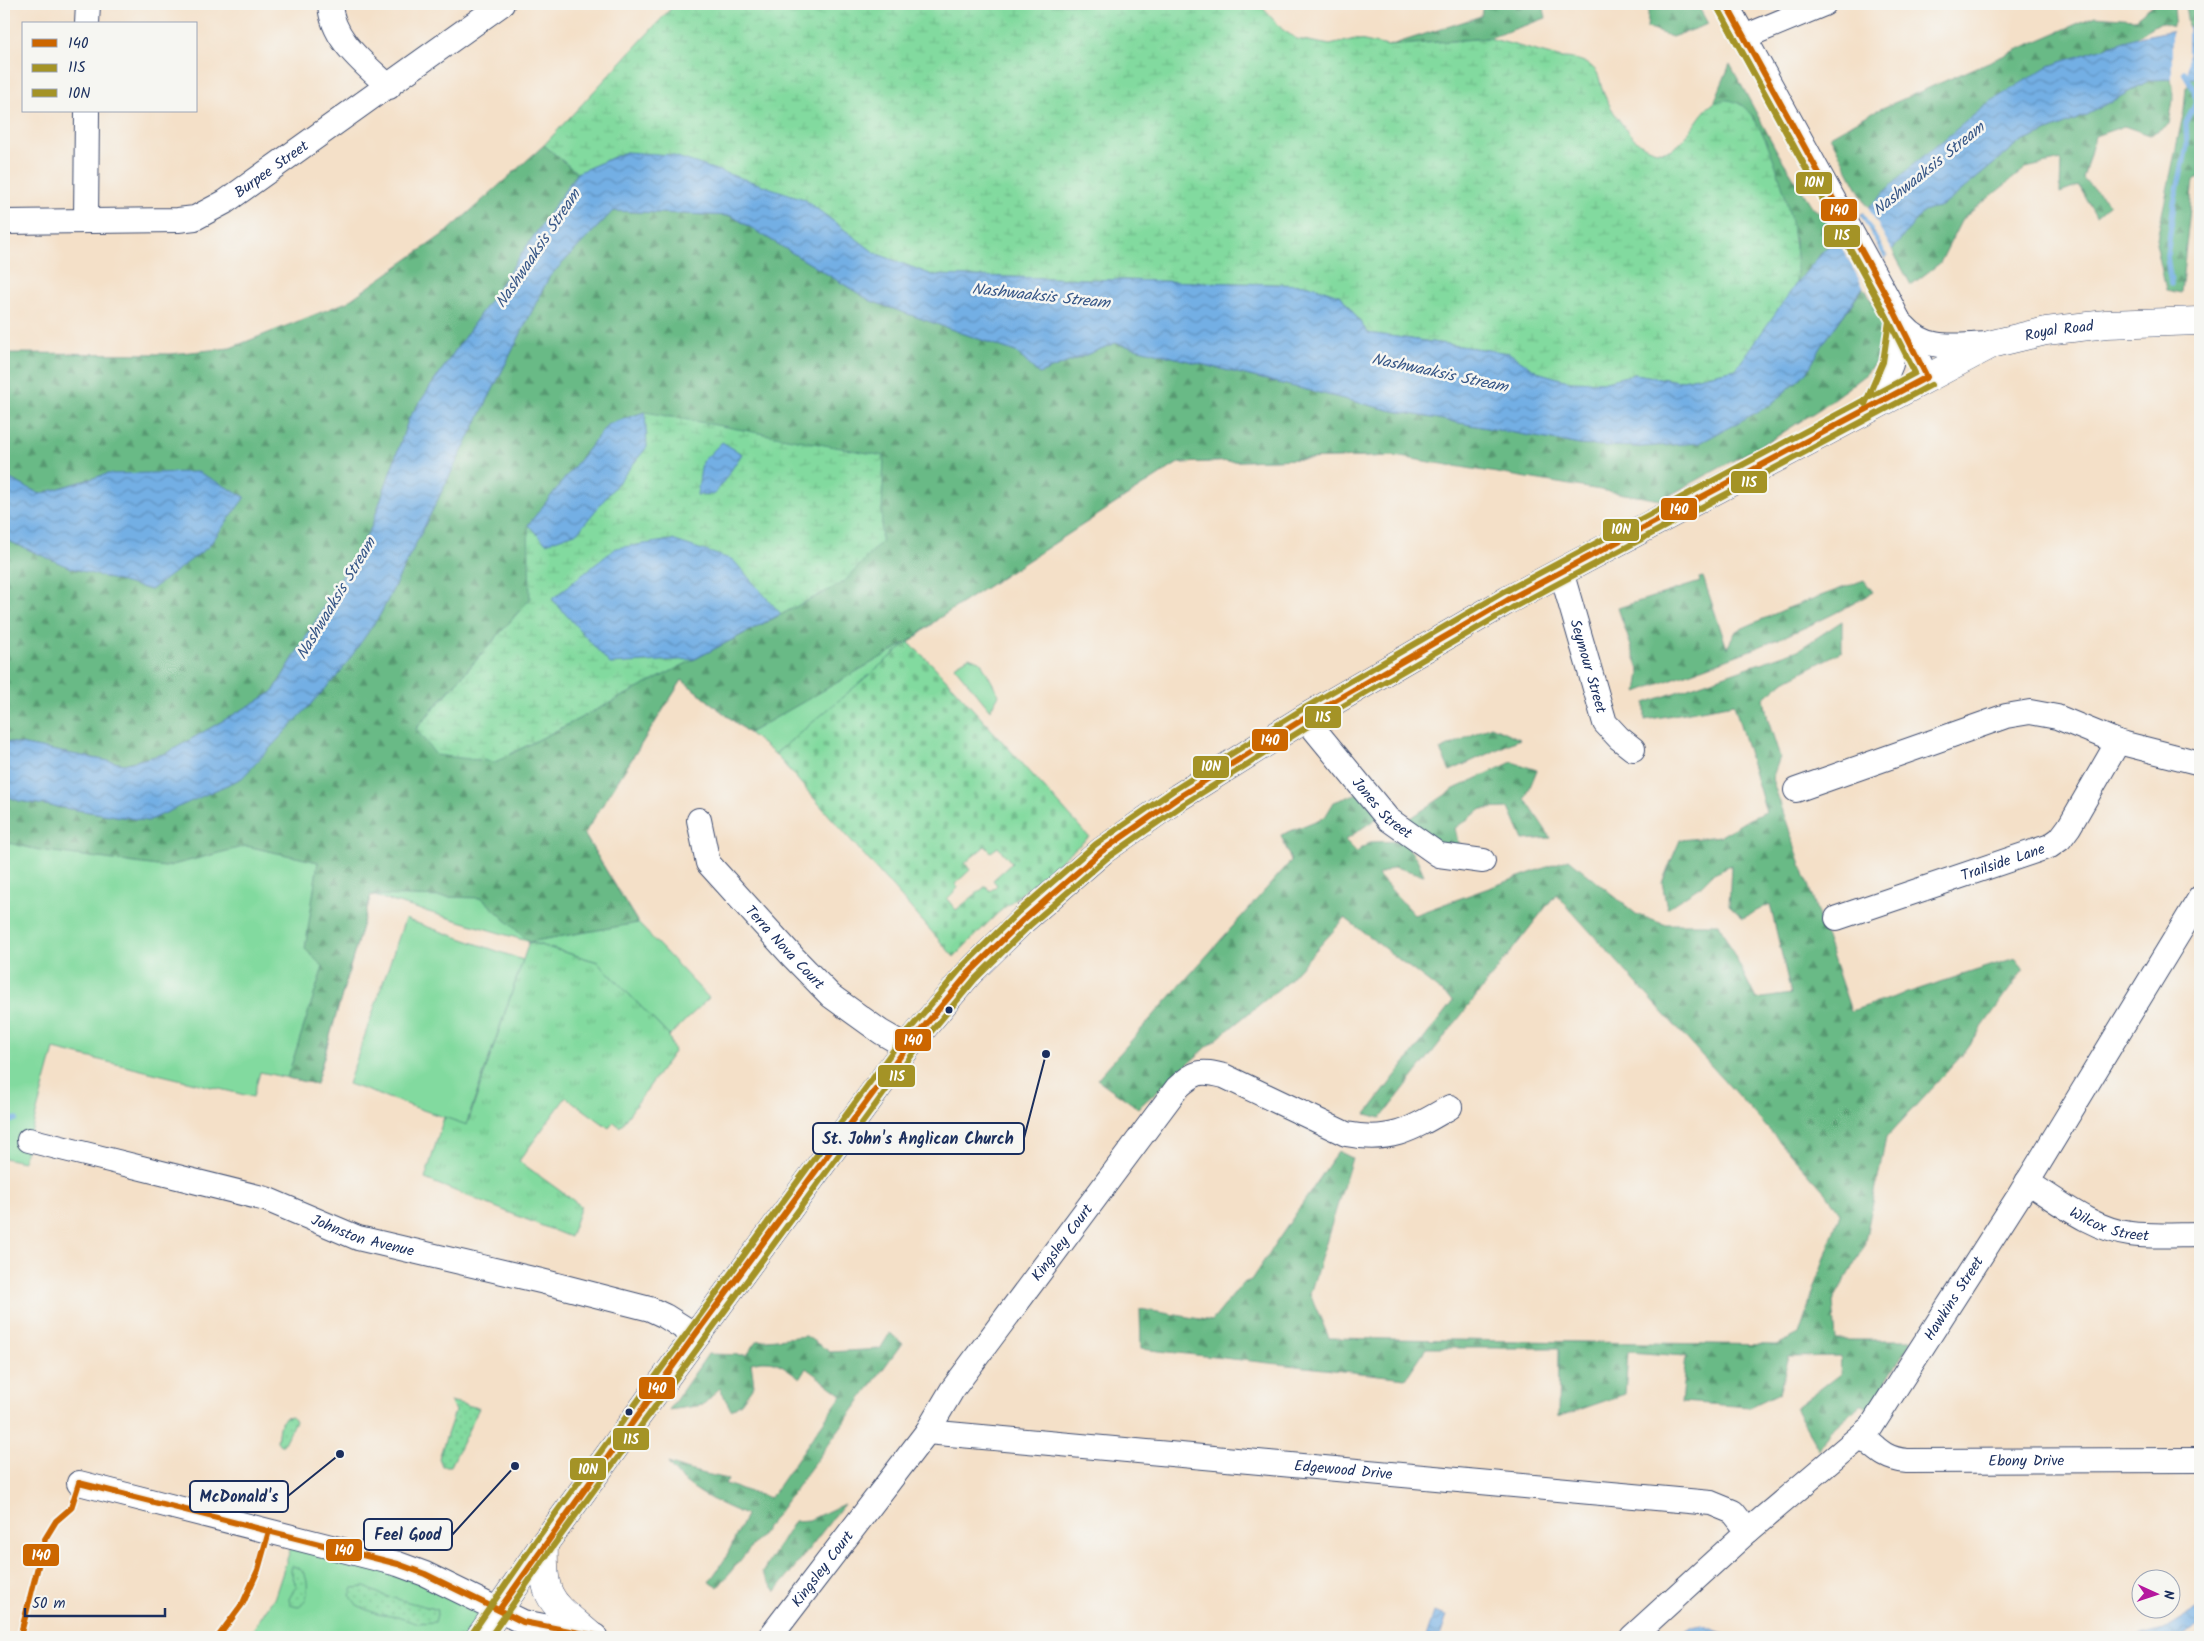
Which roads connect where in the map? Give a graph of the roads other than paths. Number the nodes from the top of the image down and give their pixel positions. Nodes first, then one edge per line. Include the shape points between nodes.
1 (88, 4) edge
2 (330, 4) edge
3 (502, 4) edge
4 (1726, 4) edge
5 (1824, 4) edge
6 (88, 22) edge
7 (1744, 37) junction
8 (388, 87) junction
9 (87, 112) edge
10 (86, 221) junction
11 (4, 222) edge
12 (1898, 319) junction
13 (2200, 321) edge
14 (1992, 344) junction
15 (1927, 377) junction
16 (1873, 407) junction
17 (1561, 571) junction
18 (1305, 718) junction
19 (2118, 742) junction
20 (1633, 749) dead end
21 (2200, 763) edge
22 (1796, 790) dead end
23 (699, 820) dead end
24 (1483, 861) dead end
25 (2200, 898) edge
26 (1837, 918) dead end
27 (906, 1046) junction
28 (1450, 1107) dead end
29 (28, 1140) dead end
30 (2027, 1182) junction
31 (2200, 1235) edge
32 (695, 1335) junction
33 (927, 1432) junction
34 (1862, 1436) junction
35 (2200, 1460) edge
36 (79, 1483) dead end
37 (1748, 1531) junction
38 (544, 1544) junction
39 (498, 1610) junction
40 (480, 1637) edge
41 (593, 1637) edge
42 (770, 1637) edge
43 (1632, 1637) edge

1 - 6 street
2 - 8 street via 331,19 341,39
3 - 8 street, Burpee Street
4 - 7 street
5 - 7 street
7 - 12 street
8 - 10 street, Burpee Street via 225,202 195,218
9 - 10 street
10 - 11 street, Burpee Street
12 - 14 street via 1913,336 1925,343 1951,346
12 - 15 street
12 - 16 street via 1891,364
13 - 14 main road, Royal Road via 2046,330
14 - 15 main road, Royal Road
15 - 16 main road, Royal Road
16 - 17 main road, Royal Road
17 - 18 main road, Royal Road
17 - 20 street, Seymour Street via 1605,723
18 - 24 street, Jones Street via 1388,819 1439,855
18 - 27 main road, Royal Road via 1179,796 1102,851 1023,920 969,973
19 - 21 street
19 - 22 street via 2057,717 2030,712 2006,716
19 - 26 street, Trailside Lane via 2069,827 2050,846
23 - 27 street, Terra Nova Court via 708,863 794,958 832,996
25 - 30 street, Hawkins Street
27 - 32 main road, Royal Road
28 - 33 street, Kingsley Court via 1401,1133 1381,1138 1363,1137 1346,1134 1224,1076 1204,1072 1192,1074 1177,1088 952,1390
29 - 32 street, Johnston Avenue via 266,1199 358,1238 650,1310
30 - 31 street, Wilcox Street via 2085,1218 2111,1229 2130,1234
30 - 34 street, Hawkins Street via 1880,1416
32 - 38 main road, Royal Road
33 - 37 street, Edgewood Drive via 1711,1503 1733,1512
33 - 42 street, Kingsley Court
34 - 35 street, Ebony Drive via 1892,1460
34 - 37 street, Hawkins Street
36 - 39 street via 398,1564
37 - 43 street, Hawkins Street
38 - 39 main road, Royal Road
38 - 41 main road via 543,1572 548,1594
39 - 40 main road, Royal Road
39 - 41 street via 523,1622

